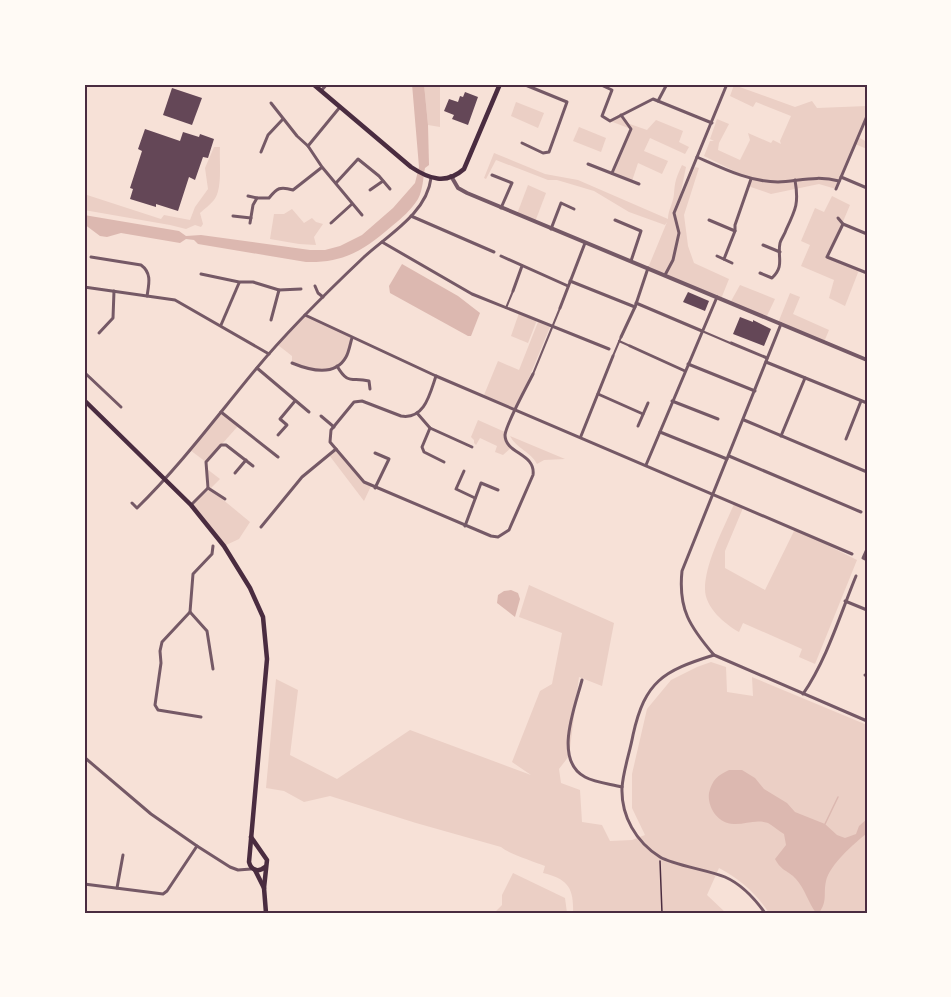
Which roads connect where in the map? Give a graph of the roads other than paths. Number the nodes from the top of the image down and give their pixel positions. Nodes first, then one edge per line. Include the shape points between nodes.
1 (313, 84) edge
2 (327, 84) edge
3 (500, 84) edge
4 (523, 84) edge
5 (538, 84) edge
6 (599, 84) edge
7 (667, 84) edge
8 (727, 84) edge
9 (536, 90) junction
10 (321, 91) junction
11 (658, 101) junction
12 (271, 103) dead end
13 (340, 107) junction
14 (621, 115) junction
15 (867, 116) edge
16 (283, 118) junction
17 (712, 123) junction
18 (522, 143) dead end
19 (308, 146) junction
20 (261, 152) dead end
21 (697, 157) junction
22 (588, 164) dead end
23 (322, 168) junction
24 (612, 173) junction
25 (492, 175) dead end
26 (452, 176) junction
27 (429, 178) junction
28 (751, 179) junction
29 (840, 179) junction
30 (795, 180) junction
31 (383, 181) junction
32 (336, 183) junction
33 (639, 184) dead end
34 (867, 188) edge
35 (390, 189) dead end
36 (836, 189) dead end
37 (293, 190) junction
38 (370, 190) dead end
39 (248, 196) dead end
40 (257, 198) junction
41 (294, 198) dead end
42 (352, 204) junction
43 (501, 208) junction
44 (574, 209) dead end
45 (362, 215) dead end
46 (233, 216) dead end
47 (411, 216) junction
48 (251, 218) junction
49 (838, 218) dead end
50 (615, 220) dead end
51 (709, 220) dead end
52 (331, 223) dead end
53 (250, 224) dead end
54 (843, 224) junction
55 (552, 229) junction
56 (735, 231) junction
57 (867, 234) edge
58 (382, 242) junction
59 (585, 243) junction
60 (764, 245) dead end
61 (494, 252) joint
62 (780, 252) junction
63 (501, 256) joint
64 (717, 256) dead end
65 (91, 257) dead end
66 (724, 259) junction
67 (631, 261) junction
68 (732, 262) dead end
69 (522, 266) junction
70 (648, 268) junction
71 (760, 273) dead end
72 (867, 273) edge
73 (201, 274) dead end
74 (665, 275) junction
75 (570, 281) junction
76 (239, 282) junction
77 (315, 286) dead end
78 (568, 286) junction
79 (84, 287) edge
80 (301, 289) dead end
81 (279, 290) junction
82 (114, 291) junction
83 (513, 291) joint
84 (147, 296) junction
85 (323, 297) junction
86 (717, 297) junction
87 (635, 305) junction
88 (560, 308) joint
89 (506, 309) junction
90 (305, 315) junction
91 (271, 320) dead end
92 (781, 324) junction
93 (221, 325) junction
94 (552, 327) junction
95 (702, 331) junction
96 (99, 333) dead end
97 (352, 338) junction
98 (620, 339) junction
99 (731, 343) joint
100 (630, 346) joint
101 (609, 349) joint
102 (615, 352) junction
103 (269, 354) junction
104 (613, 356) joint
105 (766, 360) junction
106 (867, 360) edge
107 (292, 363) dead end
108 (688, 364) junction
109 (337, 366) junction
110 (257, 368) junction
111 (686, 371) junction
112 (533, 374) joint
113 (84, 375) edge
114 (436, 376) junction
115 (805, 378) junction
116 (370, 389) dead end
117 (755, 391) junction
118 (598, 394) junction
119 (84, 400) edge
120 (295, 401) junction
121 (672, 401) junction
122 (861, 401) junction
123 (648, 403) dead end
124 (867, 403) edge
125 (121, 407) dead end
126 (516, 409) junction
127 (221, 412) junction
128 (309, 412) dead end
129 (417, 413) junction
130 (643, 414) junction
131 (321, 416) dead end
132 (718, 419) dead end
133 (744, 420) junction
134 (638, 426) dead end
135 (334, 427) junction
136 (430, 428) junction
137 (660, 432) junction
138 (278, 435) dead end
139 (581, 436) junction
140 (781, 436) junction
141 (846, 439) dead end
142 (472, 447) dead end
143 (336, 449) junction
144 (375, 453) dead end
145 (278, 457) dead end
146 (728, 457) junction
147 (246, 460) junction
148 (444, 462) dead end
149 (646, 465) junction
150 (253, 466) dead end
151 (464, 471) dead end
152 (867, 472) edge
153 (235, 473) dead end
154 (165, 479) junction
155 (208, 488) junction
156 (375, 488) junction
157 (498, 490) dead end
158 (712, 494) junction
159 (475, 498) junction
160 (225, 499) dead end
161 (132, 502) dead end
162 (191, 505) junction
163 (861, 512) dead end
164 (465, 526) junction
165 (261, 527) dead end
166 (213, 546) dead end
167 (867, 549) edge
168 (852, 554) dead end
169 (865, 559) edge
170 (856, 576) dead end
171 (845, 601) junction
172 (867, 610) edge
173 (190, 612) junction
174 (714, 655) junction
175 (213, 669) dead end
176 (582, 680) dead end
177 (803, 694) junction
178 (201, 717) dead end
179 (867, 721) edge
180 (84, 757) edge
181 (622, 787) junction
182 (251, 837) junction
183 (197, 846) junction
184 (262, 853) junction
185 (123, 855) dead end
186 (249, 859) junction
187 (265, 867) junction
188 (254, 869) junction
189 (239, 870) junction
190 (84, 884) edge
191 (117, 888) junction
192 (264, 888) junction
193 (266, 913) edge
194 (765, 913) edge

1 - 10 highway
2 - 10 street
3 - 26 highway via 464,169
4 - 9 street
5 - 9 street
6 - 14 street via 612,90 602,116 610,120
7 - 11 street
8 - 17 street
9 - 18 street via 567,102 566,109 549,152
10 - 13 highway
11 - 14 street via 650,99
11 - 17 street
12 - 16 street
13 - 19 street
13 - 27 highway
14 - 24 street via 631,129
15 - 29 street
16 - 19 street
16 - 20 street via 268,135
17 - 21 street
19 - 23 street
21 - 28 street
21 - 74 street via 674,213 679,233
22 - 24 street
23 - 32 street
23 - 37 street
24 - 33 street
25 - 43 street via 512,183
26 - 27 highway
26 - 43 street via 462,191
27 - 47 street via 425,198
28 - 30 street
28 - 56 street
29 - 30 street
29 - 34 street
29 - 36 street
30 - 62 street via 799,196
31 - 32 street via 358,159
31 - 35 street
31 - 38 street
32 - 42 street
37 - 40 street via 282,187 269,198
37 - 41 street
39 - 40 street
40 - 48 street
42 - 45 street
42 - 52 street
43 - 55 street
44 - 55 street via 561,203
46 - 48 street
47 - 58 street
47 - 61 street
48 - 53 street
49 - 54 street
50 - 67 street via 641,231
51 - 56 street
54 - 57 street
54 - 72 street via 827,257
55 - 59 street
56 - 66 street
58 - 85 street
58 - 89 street
59 - 67 street
59 - 75 street
60 - 62 street
61 - 63 street
62 - 71 street via 776,274 772,278
63 - 69 street
64 - 66 street
65 - 84 street via 146,268
66 - 68 street
67 - 70 street
69 - 78 street
69 - 83 street
70 - 74 street
70 - 87 street
73 - 76 street
74 - 86 street
75 - 78 street
75 - 87 street
76 - 81 street
76 - 93 street
77 - 85 street
78 - 88 street
79 - 82 street
80 - 81 street
81 - 91 street
82 - 84 street
82 - 96 street via 113,318
83 - 89 street
84 - 93 street via 183,303
85 - 90 street
86 - 92 street
86 - 95 street
87 - 95 street
87 - 98 street
88 - 94 street
89 - 94 street
90 - 97 street
90 - 103 street
92 - 105 street
92 - 106 street
93 - 103 street
94 - 101 street
94 - 112 street
95 - 99 street
95 - 108 street
97 - 109 street via 346,358
97 - 114 street
98 - 100 street
98 - 102 street
99 - 105 street
100 - 111 street
101 - 102 street
102 - 104 street
103 - 110 street
104 - 118 street
105 - 115 street
105 - 117 street
107 - 109 street via 308,369
108 - 111 street
108 - 117 street
109 - 116 street via 344,378 369,381
110 - 120 street
110 - 127 street
111 - 121 street
112 - 126 street
113 - 125 street
114 - 126 street
114 - 129 street via 427,402
115 - 122 street
115 - 140 street
117 - 133 street
118 - 130 street
118 - 139 street
119 - 154 highway
120 - 128 street
120 - 138 street via 280,419 287,425
121 - 132 street
121 - 137 street
122 - 124 street
122 - 141 street
123 - 130 street
126 - 139 street
126 - 164 street via 507,425 507,443 530,460 533,470 514,519 509,530 498,537
127 - 145 street
127 - 154 street
129 - 135 street via 406,417 362,401 354,402
129 - 136 street
130 - 134 street
131 - 135 street
133 - 140 street
133 - 146 street
135 - 143 street via 329,436
136 - 142 street
136 - 148 street via 422,447 424,452
137 - 146 street
137 - 149 street
139 - 149 street
140 - 152 street
143 - 156 street via 364,482
143 - 165 street via 302,477
144 - 156 street via 389,459
146 - 158 street
146 - 163 street
147 - 150 street
147 - 153 street
147 - 155 street via 221,445 206,462
149 - 158 street
151 - 159 street via 456,489
154 - 161 street via 137,508
154 - 162 highway
155 - 160 street
155 - 162 street
156 - 164 street
157 - 159 street via 481,483
158 - 168 street
158 - 174 street via 682,570 680,585 686,615
159 - 164 street
162 - 182 highway via 226,549 263,617 267,659
166 - 173 street via 212,554 193,574
167 - 169 street
170 - 171 street
171 - 172 street
171 - 177 street
173 - 175 street via 207,631
173 - 178 street via 162,642 155,705 158,710
174 - 177 street
174 - 181 street via 668,673 650,689 639,709
176 - 181 street via 568,736 569,756 586,777
177 - 179 street
180 - 183 street via 151,814
181 - 194 street via 632,831 660,858 727,878 755,899
182 - 184 highway
182 - 186 highway
183 - 189 street
183 - 191 street via 163,894
184 - 186 highway
184 - 187 highway via 267,860
185 - 191 street
186 - 188 highway
186 - 189 street
187 - 188 highway
187 - 192 highway
188 - 189 street
188 - 192 highway
190 - 191 street
192 - 193 highway

